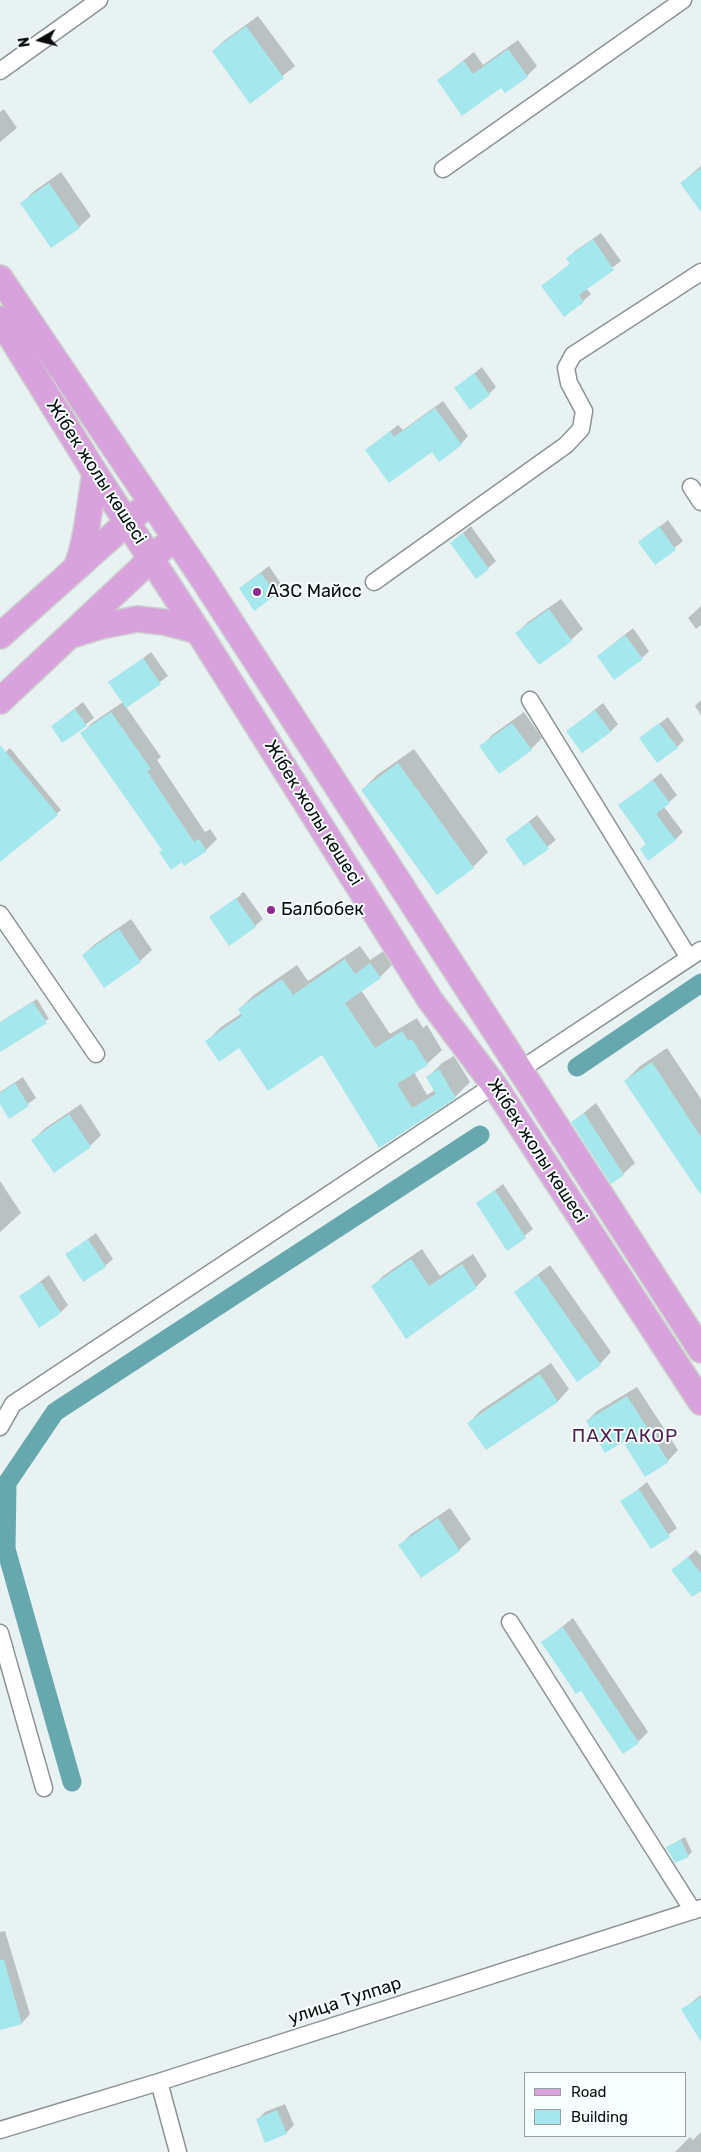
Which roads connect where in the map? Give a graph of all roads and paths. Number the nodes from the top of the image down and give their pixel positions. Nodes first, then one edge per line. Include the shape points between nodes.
1 (99, 0) edge
2 (683, 0) edge
3 (0, 71) edge
4 (443, 169) dead end
5 (701, 272) edge
6 (0, 278) edge
7 (0, 319) edge
8 (95, 473) junction
9 (691, 487) dead end
10 (151, 502) junction
11 (701, 502) edge
12 (128, 521) junction
13 (175, 537) junction
14 (152, 559) junction
15 (75, 569) junction
16 (374, 582) dead end
17 (198, 631) junction
18 (70, 635) junction
19 (0, 636) edge
20 (530, 700) dead end
21 (0, 701) edge
22 (0, 914) edge
23 (695, 954) edge
24 (96, 1054) dead end
25 (520, 1070) junction
26 (494, 1085) junction
27 (701, 1350) edge
28 (701, 1402) edge
29 (6, 1406) edge
30 (0, 1426) edge
31 (510, 1622) dead end
32 (0, 1633) edge
33 (44, 1788) dead end
34 (697, 1909) edge
35 (159, 2082) junction
36 (0, 2130) edge
37 (178, 2152) edge

1 - 3 street
2 - 4 street
5 - 16 street via 573,355 566,368 568,383 584,411 581,429 566,445
6 - 10 main road, Жібек жолы көшесі
7 - 8 main road, Жібек жолы көшесі
8 - 12 main road, Жібек жолы көшесі
8 - 15 main road via 85,539
9 - 11 street
10 - 12 main road
10 - 13 main road, Жібек жолы көшесі
12 - 14 main road, Жібек жолы көшесі
12 - 15 main road
13 - 14 main road
13 - 25 main road, Жібек жолы көшесі
14 - 17 main road, Жібек жолы көшесі
14 - 18 main road
15 - 19 main road
17 - 18 main road via 164,622 137,620
17 - 26 main road, Жібек жолы көшесі via 430,1000
18 - 21 main road
20 - 23 street
22 - 24 street
23 - 25 street
25 - 27 main road, Жібек жолы көшесі
26 - 28 main road, Жібек жолы көшесі
26 - 29 street
29 - 30 street
31 - 34 street
32 - 33 street
34 - 35 street, улица Тулпар
35 - 36 street, улица Тулпар
35 - 37 street

